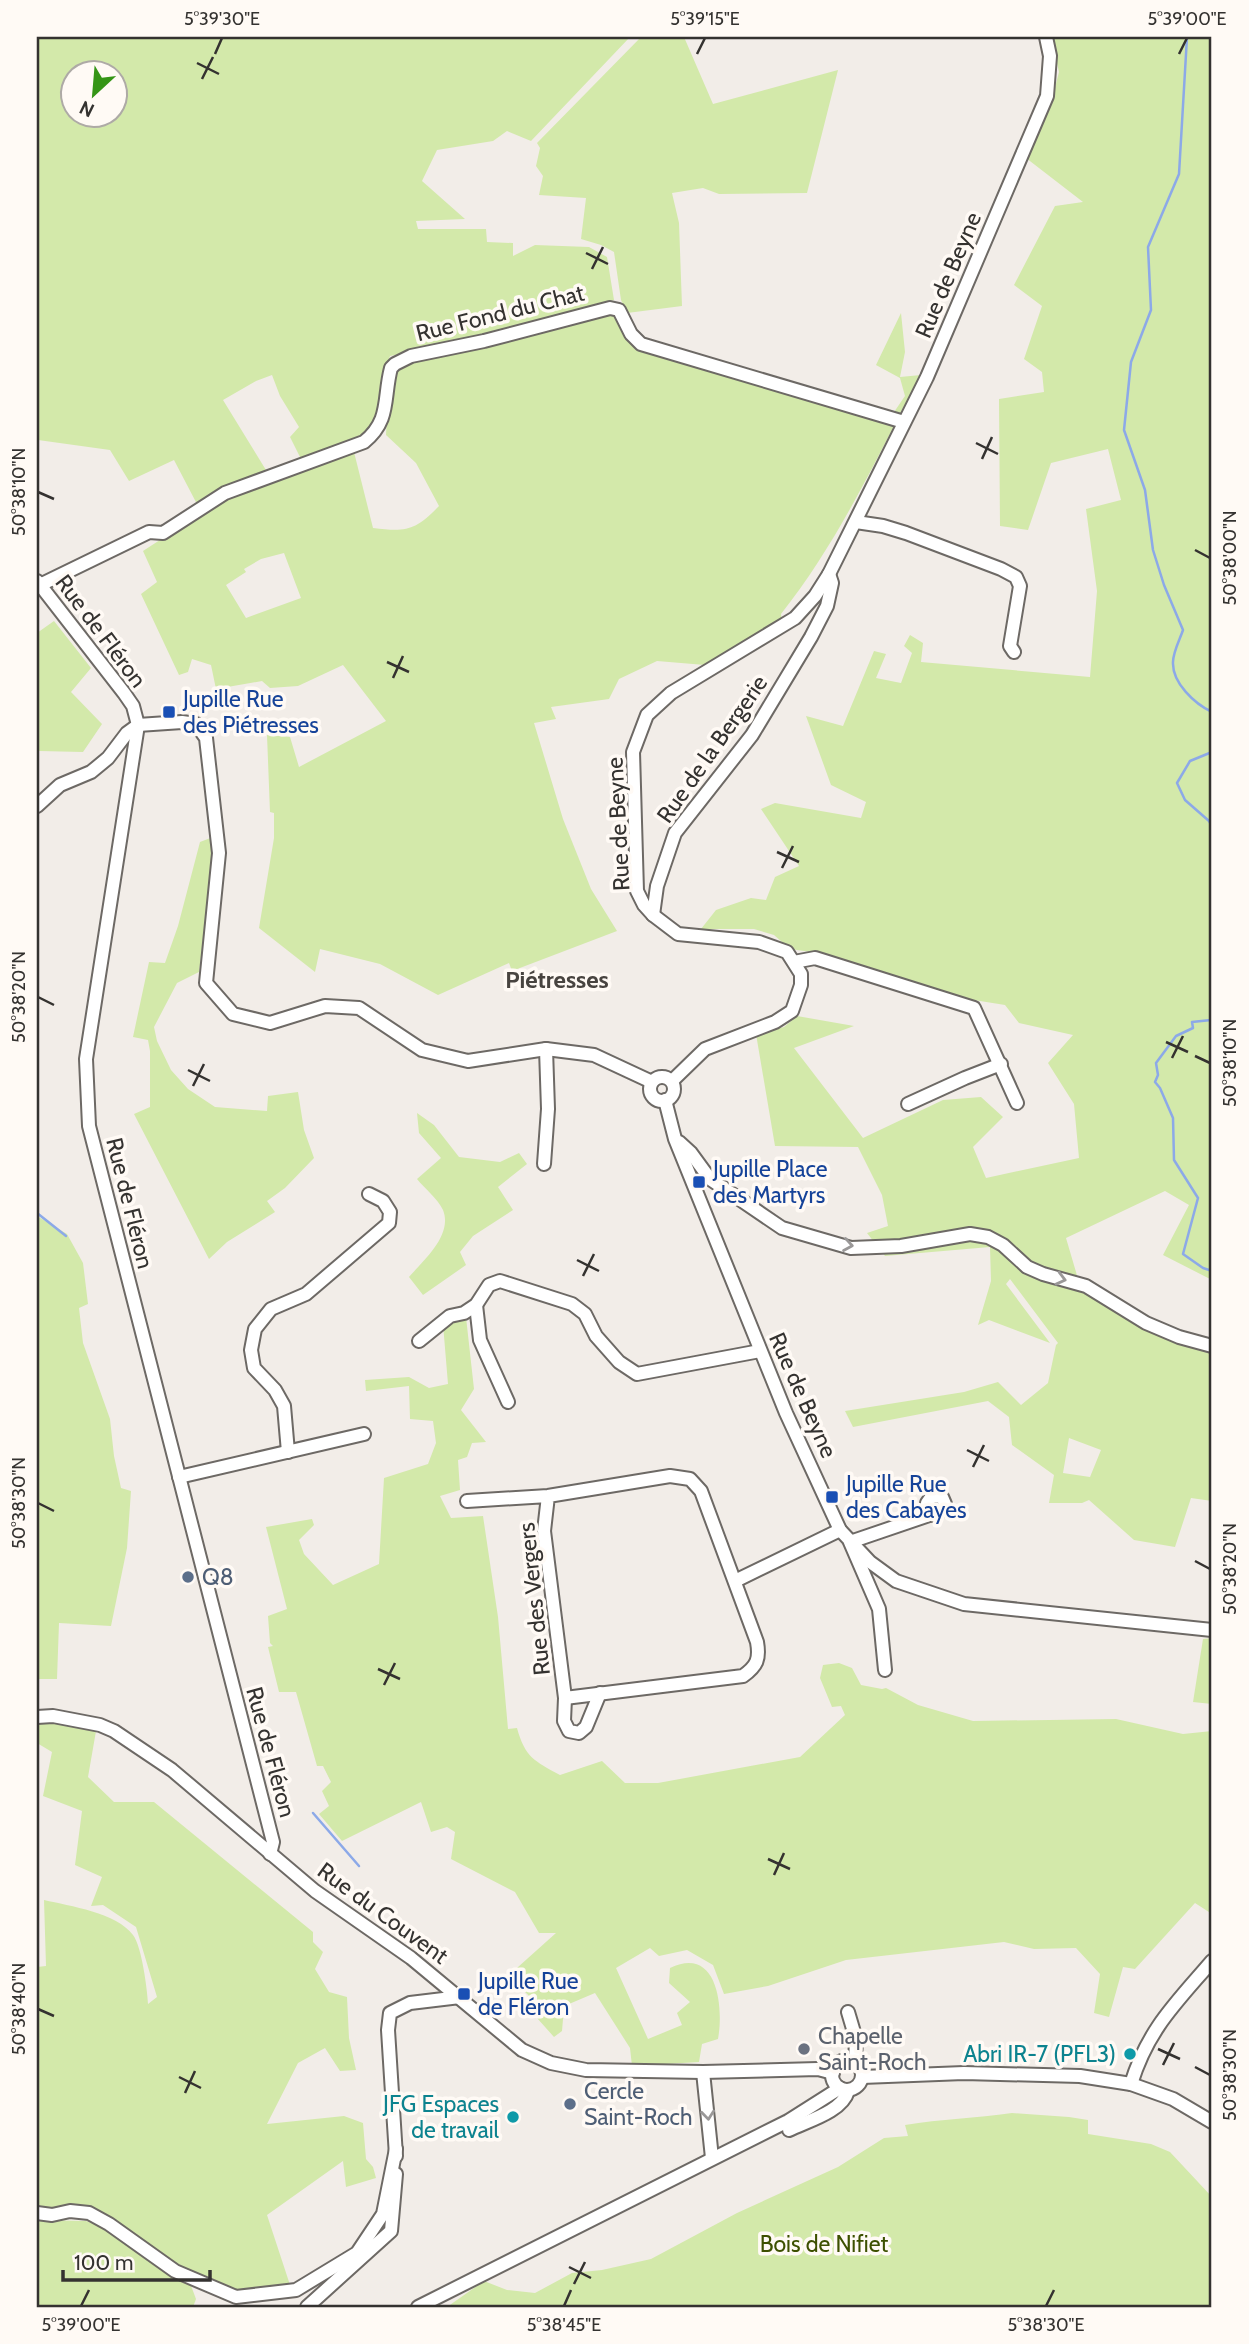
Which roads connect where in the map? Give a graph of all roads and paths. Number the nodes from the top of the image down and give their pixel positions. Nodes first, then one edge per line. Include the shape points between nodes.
1 (1046, 37) edge
2 (904, 422) junction
3 (856, 522) junction
4 (829, 574) junction
5 (38, 583) edge
6 (1014, 652) dead end
7 (138, 725) junction
8 (37, 806) edge
9 (653, 915) junction
10 (794, 962) junction
11 (546, 1049) junction
12 (1001, 1064) junction
13 (652, 1082) junction
14 (672, 1082) junction
15 (665, 1100) junction
16 (1017, 1103) dead end
17 (908, 1104) dead end
18 (676, 1139) junction
19 (544, 1164) dead end
20 (369, 1194) dead end
21 (477, 1305) junction
22 (419, 1341) dead end
23 (1212, 1346) edge
24 (760, 1351) junction
25 (508, 1402) dead end
26 (364, 1434) dead end
27 (288, 1452) junction
28 (179, 1477) junction
29 (548, 1496) junction
30 (467, 1501) dead end
31 (930, 1515) dead end
32 (840, 1530) junction
33 (850, 1542) junction
34 (735, 1581) junction
35 (1212, 1630) edge
36 (885, 1671) dead end
37 (600, 1693) junction
38 (565, 1698) junction
39 (37, 1717) edge
40 (270, 1854) junction
41 (1212, 1961) edge
42 (460, 1997) junction
43 (848, 2012) dead end
44 (855, 2062) junction
45 (703, 2072) junction
46 (833, 2073) junction
47 (862, 2077) junction
48 (1131, 2084) junction
49 (844, 2089) junction
50 (1212, 2122) edge
51 (789, 2130) dead end
52 (396, 2150) junction
53 (712, 2158) junction
54 (37, 2213) edge
55 (307, 2307) edge
56 (418, 2307) edge

1 - 2 street, Rue de Beyne via 1050,56 1047,96
2 - 3 street, Rue de Beyne
2 - 5 street, Rue Fond du Chat via 641,344 619,310 610,308 400,361 391,369 386,409 376,432 365,442 225,494 163,533 149,532
3 - 4 street, Rue de Beyne
3 - 6 street via 906,533 1016,577 1020,586 1011,634
4 - 9 street, Rue de la Bergerie via 832,583 827,606 811,637 752,734 675,834 657,886
4 - 9 street, Rue de Beyne via 796,618 671,693 647,715 633,752 633,766 637,891
5 - 7 street, Rue de Fléron via 124,693
7 - 8 street via 91,772 60,785
7 - 11 street via 196,724 206,738 219,853 206,982 233,1014 270,1023 325,1006 359,1008 422,1050 468,1061
7 - 28 street, Rue de Fléron via 86,1059 89,1126
9 - 10 street, Rue de Beyne via 678,934 760,942 787,952
10 - 12 street via 814,958 974,1008
10 - 14 street via 801,985 792,1012 705,1049
11 - 13 street via 594,1055
11 - 19 street
12 - 16 street
12 - 17 street
13 - 14 street via 657,1077
13 - 15 street via 652,1096
14 - 15 street via 672,1097
15 - 18 street, Rue de Beyne
18 -> 23 street via 710,1179 782,1228 851,1248 970,1234 988,1237 1027,1268 1086,1286 1146,1323
18 - 24 street, Rue de Beyne
20 - 27 street via 383,1201 390,1212 389,1223 306,1294 271,1309 255,1329 254,1368 284,1406
21 - 22 street via 450,1316
21 - 24 street via 489,1284 500,1281 572,1304 585,1314 596,1336 619,1362 636,1374
21 - 25 street via 480,1340
24 - 32 street, Rue de Beyne
26 - 27 street
27 - 28 street
28 - 40 street, Rue de Fléron via 274,1842
29 - 30 street, Rue des Vergers
29 - 34 street, Rue des Vergers via 670,1476 690,1479 701,1490
29 - 38 street, Rue des Vergers via 544,1531
31 - 33 street
32 - 33 street, Rue de Beyne
32 - 34 street
33 - 35 street, Rue de Beyne via 896,1581 964,1604
33 - 36 street via 879,1609
34 - 37 street, Rue des Vergers via 757,1642 755,1668 743,1676
37 - 38 street, Rue des Vergers
37 - 38 street, Rue des Vergers via 579,1733 569,1731 564,1721
39 - 40 street, Rue du Couvent via 53,1716 114,1731 172,1770
40 - 42 street, Rue du Couvent
41 - 48 street via 1152,2033
42 - 45 street, Rue du Couvent via 522,2050 551,2063 586,2070
42 - 52 street via 410,2003 390,2013
43 - 44 street via 856,2039
44 - 46 street via 845,2060
44 - 47 street
45 - 46 street, Rue du Couvent via 818,2069
45 -> 53 street
46 - 49 street
47 - 48 street via 964,2073 1080,2076
47 - 49 street via 856,2087
48 - 50 street via 1173,2099
49 - 51 street via 842,2102 830,2111
49 - 53 street
52 - 54 street via 383,2214 357,2252 296,2290 236,2297 175,2271 89,2213
52 - 55 street via 391,2231
53 - 56 street

